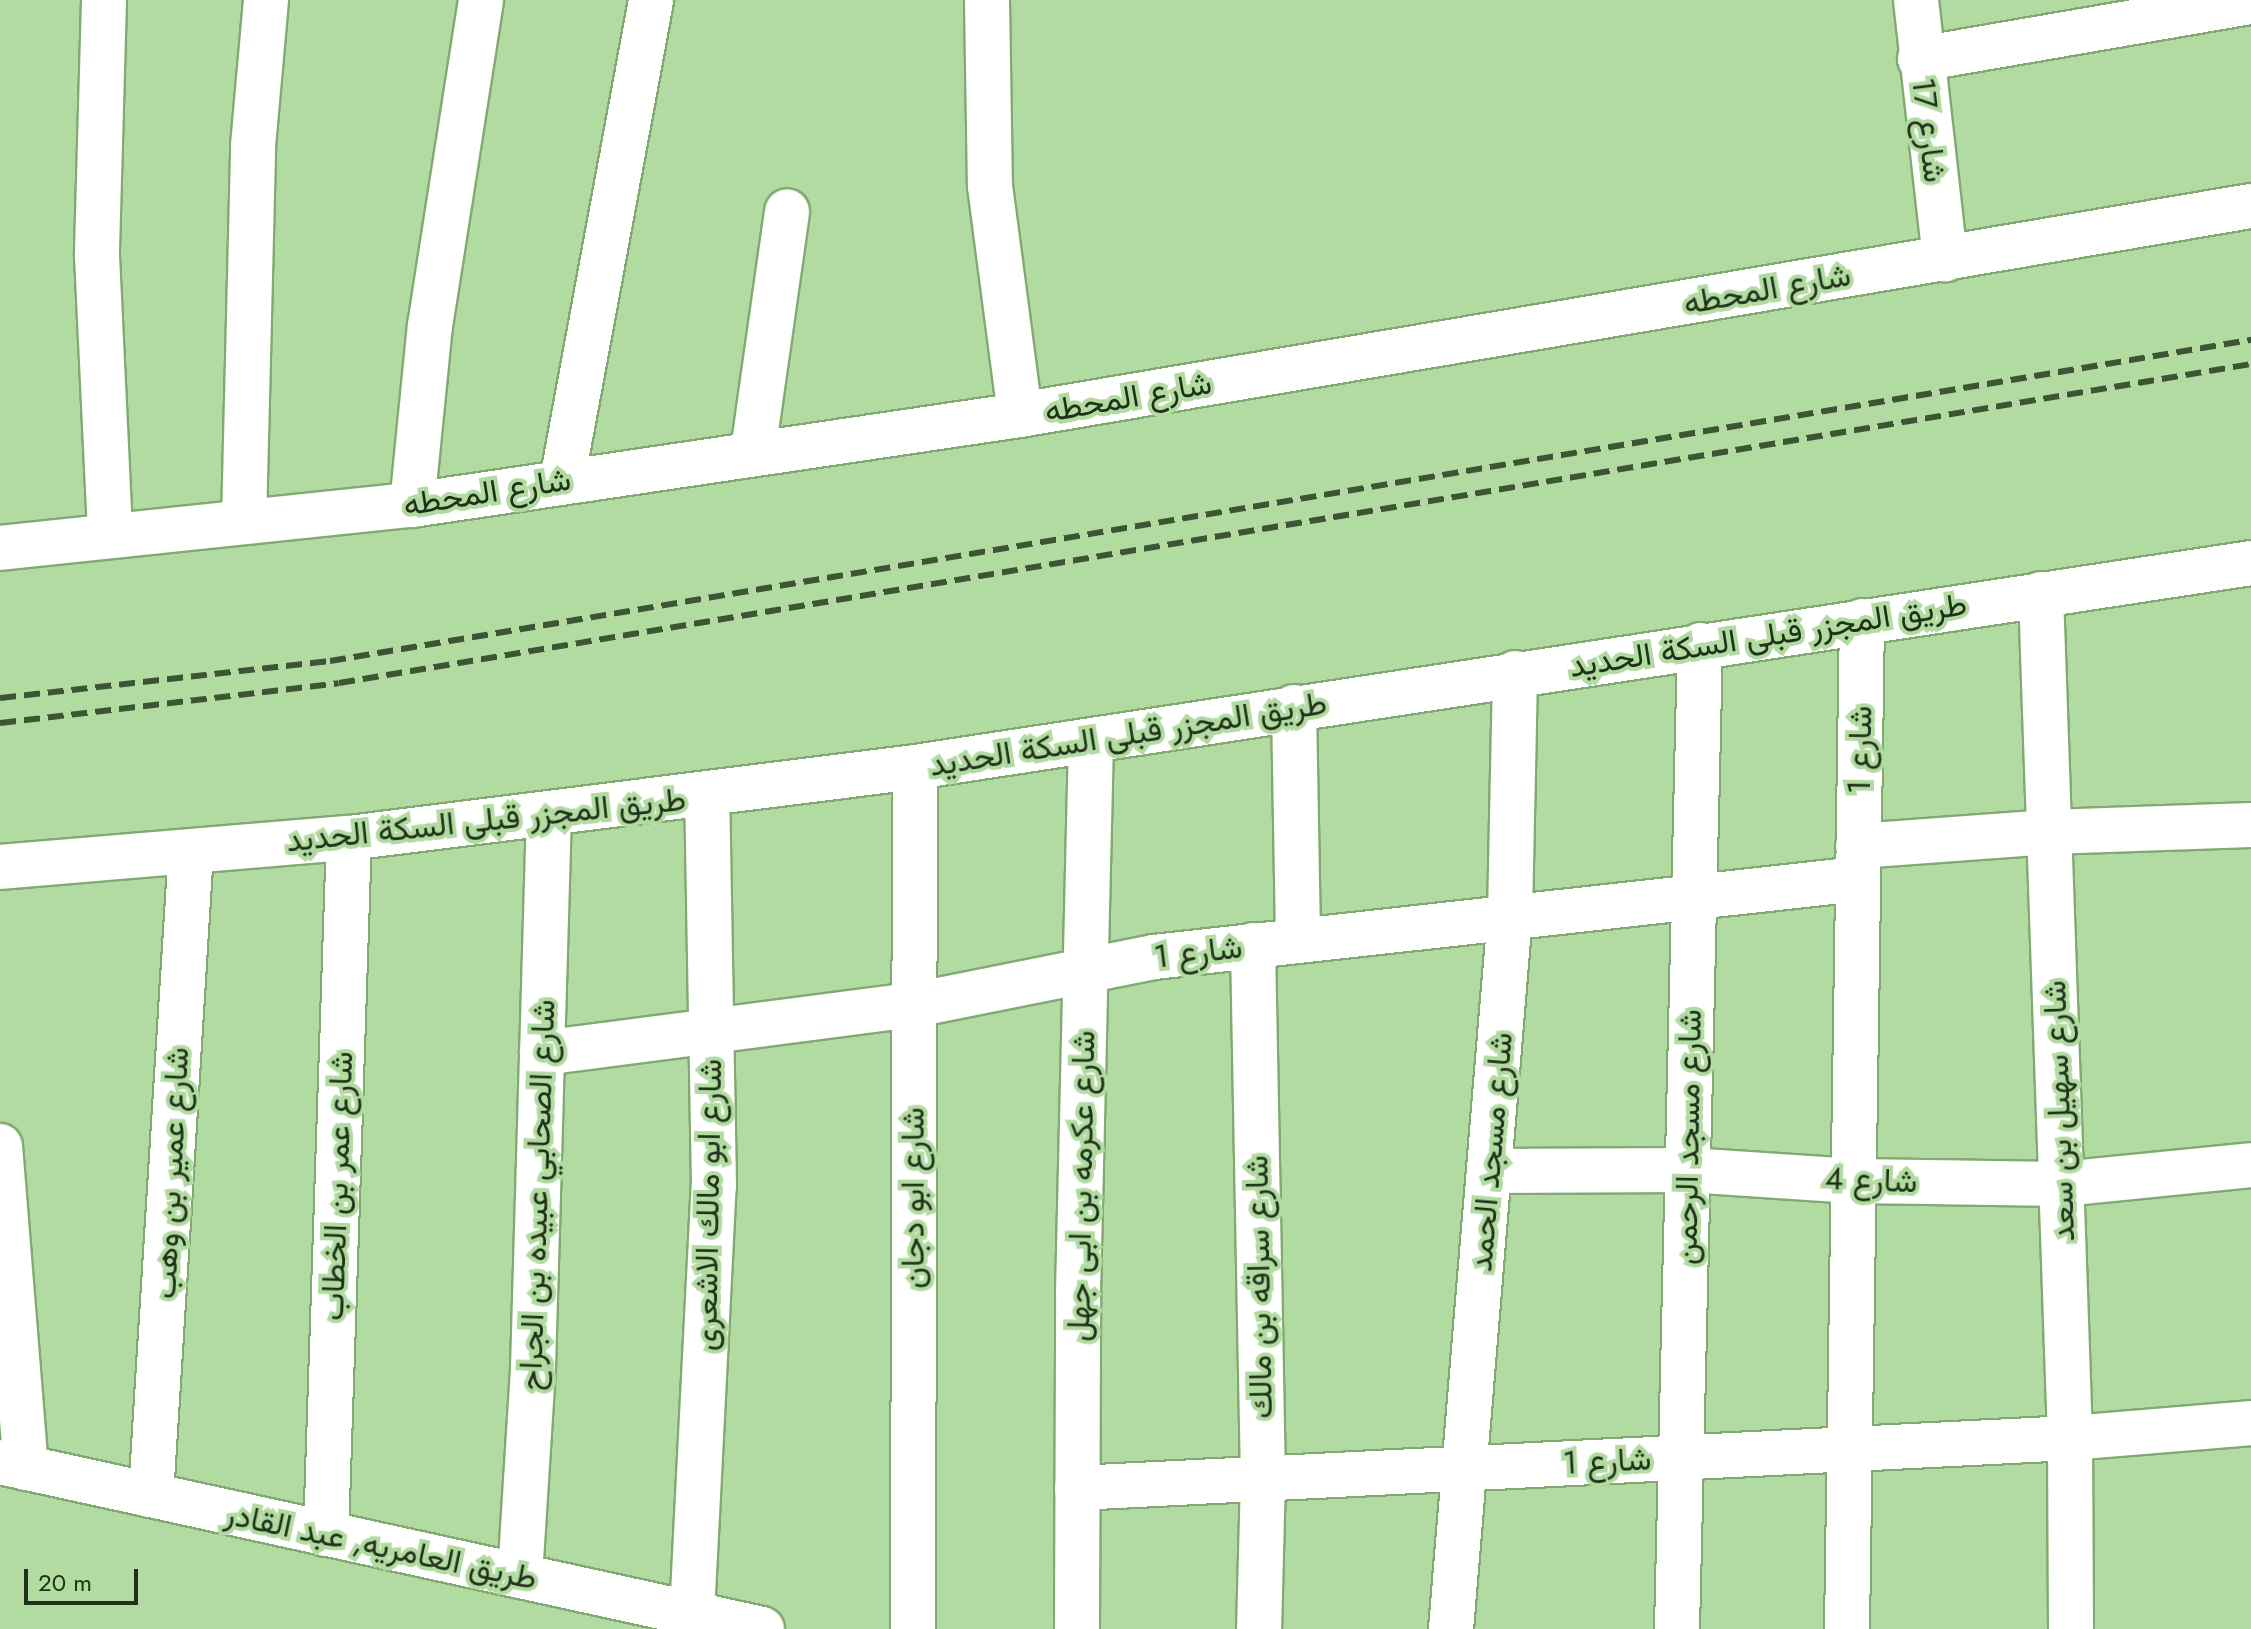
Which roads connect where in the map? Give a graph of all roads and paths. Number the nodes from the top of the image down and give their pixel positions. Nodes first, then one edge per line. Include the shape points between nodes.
1 (104, 0) edge
2 (266, 0) edge
3 (481, 0) edge
4 (651, 0) edge
5 (987, 0) edge
6 (1916, 0) edge
7 (2238, 2) edge
8 (1920, 59) junction
9 (2251, 206) edge
10 (787, 211) dead end
11 (1945, 259) junction
12 (1020, 415) junction
13 (753, 451) junction
14 (562, 481) junction
15 (412, 505) junction
16 (244, 522) junction
17 (110, 536) junction
18 (0, 548) edge
19 (2251, 563) edge
20 (2041, 594) junction
21 (1862, 621) junction
22 (1700, 645) junction
23 (1515, 673) junction
24 (1294, 707) junction
25 (1091, 742) junction
26 (915, 767) junction
27 (707, 795) junction
28 (549, 813) junction
29 (2251, 825) edge
30 (2049, 832) junction
31 (349, 838) junction
32 (191, 851) junction
33 (1858, 863) junction
34 (0, 867) edge
35 (1694, 896) junction
36 (1510, 914) junction
37 (1298, 940) junction
38 (1253, 945) junction
39 (1084, 970) junction
40 (914, 1005) junction
41 (710, 1035) junction
42 (542, 1053) junction
43 (0, 1146) edge
44 (2251, 1165) edge
45 (1688, 1170) junction
46 (1489, 1171) junction
47 (1854, 1181) junction
48 (2062, 1184) junction
49 (2251, 1423) edge
50 (2070, 1438) junction
51 (1850, 1449) junction
52 (1681, 1457) junction
53 (13, 1465) edge
54 (1465, 1468) junction
55 (1263, 1478) junction
56 (1077, 1488) junction
57 (151, 1495) junction
58 (326, 1534) junction
59 (520, 1576) junction
60 (692, 1614) junction
61 (762, 1629) edge
62 (913, 1629) edge
63 (1077, 1629) edge
64 (1259, 1629) edge
65 (1451, 1629) edge
66 (1677, 1629) edge
67 (1847, 1629) edge
68 (2071, 1629) edge

1 - 17 street via 97,256
2 - 16 street via 253,146
3 - 15 street via 430,326
4 - 14 street
5 - 12 street via 990,186
6 - 8 street, شارع 17
7 - 8 street
8 - 11 street, شارع 17
9 - 11 street, شارع المحطه
10 - 13 street
11 - 12 street, شارع المحطه
12 - 13 street, شارع المحطه
13 - 14 street, شارع المحطه
14 - 15 street, شارع المحطه
15 - 16 street, شارع المحطه
16 - 17 street, شارع المحطه
17 - 18 street, شارع المحطه
19 - 20 street, طريق المجزر قبلى السكة الحديد
20 - 21 street, طريق المجزر قبلى السكة الحديد
20 - 30 street, شارع سهيل بن سعد
21 - 22 street, طريق المجزر قبلى السكة الحديد
21 - 33 street, شارع 1
22 - 23 street, طريق المجزر قبلى السكة الحديد
22 - 35 street, شارع مسجد الرحمن
23 - 24 street, طريق المجزر قبلى السكة الحديد
23 - 36 street, شارع مسجد الحمد
24 - 25 street, طريق المجزر قبلى السكة الحديد
24 - 37 street
25 - 26 street, طريق المجزر قبلى السكة الحديد
25 - 39 street, شارع عكرمه بن ابى جهل
26 - 27 street, طريق المجزر قبلى السكة الحديد
26 - 40 street, شارع ابو دجان
27 - 28 street, طريق المجزر قبلى السكة الحديد
27 - 41 street, شارع ابو مالك الاشعرى
28 - 31 street, طريق المجزر قبلى السكة الحديد
28 - 42 street, شارع الصحابي عبيده بن الجراح
29 - 30 street
30 - 33 street
30 - 48 street, شارع سهيل بن سعد
31 - 32 street, طريق المجزر قبلى السكة الحديد
31 - 58 street, شارع عمر بن الخطاب
32 - 34 street, طريق المجزر قبلى السكة الحديد
32 - 57 street, شارع عمير بن وهب
33 - 35 street, شارع 1
33 - 47 street, شارع 1
35 - 36 street, شارع 1
35 - 45 street, شارع مسجد الرحمن
36 - 37 street, شارع 1
36 - 46 street, شارع مسجد الحمد
37 - 38 street, شارع 1
38 - 39 street, شارع 1
38 - 55 street, شارع سراقه بن مالك
39 - 40 street, شارع 1
39 - 56 street, شارع عكرمه بن ابى جهل
40 - 41 street, شارع 1
40 - 62 street, شارع ابو دجان
41 - 42 street, شارع 1
41 - 60 street, شارع ابو مالك الاشعرى via 714,1186
42 - 59 street, شارع الصحابي عبيده بن الجراح via 533,1368
43 - 53 street
44 - 48 street, شارع 4
45 - 46 street, شارع 4
45 - 47 street, شارع 4
45 - 52 street, شارع مسجد الرحمن
46 - 54 street, شارع مسجد الحمد
47 - 48 street, شارع 4
47 - 51 street, شارع 1
48 - 50 street, شارع سهيل بن سعد
49 - 50 street, شارع 1
50 - 51 street, شارع 1
50 - 68 street, شارع سهيل بن سعد
51 - 52 street, شارع 1
51 - 67 street, شارع 1
52 - 54 street, شارع 1
52 - 66 street, شارع مسجد الرحمن
53 - 57 street, طريق العامريه, عبد القادر
54 - 55 street, شارع 1
54 - 65 street, شارع مسجد الحمد
55 - 56 street, شارع 1
55 - 64 street, شارع سراقه بن مالك
56 - 63 street, شارع عكرمه بن ابى جهل
57 - 58 street, طريق العامريه, عبد القادر
58 - 59 street, طريق العامريه, عبد القادر
59 - 60 street, طريق العامريه, عبد القادر
60 - 61 street, طريق العامريه, عبد القادر

